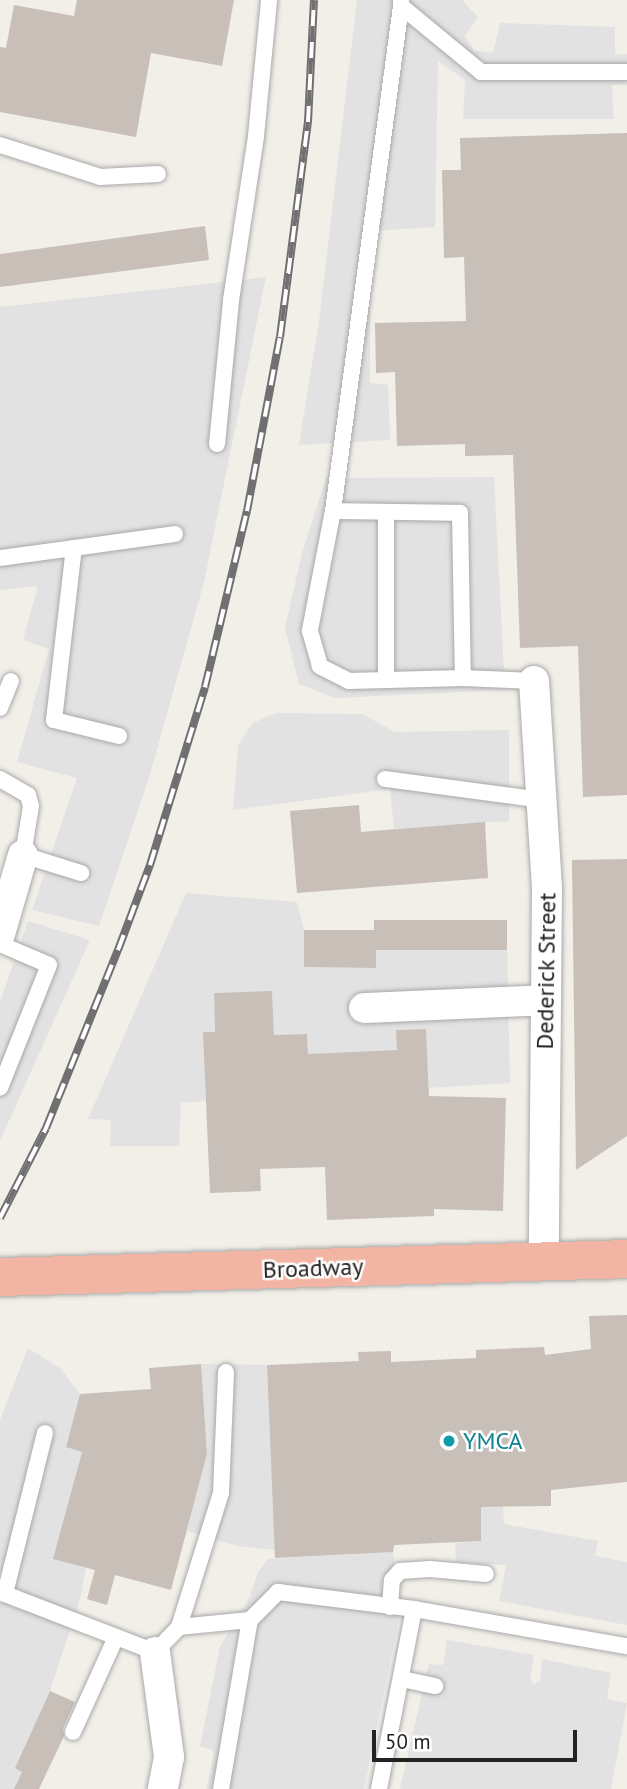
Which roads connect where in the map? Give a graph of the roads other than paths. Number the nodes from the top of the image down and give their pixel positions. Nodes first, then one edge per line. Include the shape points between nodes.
1 (268, 0) edge
2 (401, 3) edge
3 (627, 72) edge
4 (0, 145) edge
5 (158, 174) dead end
6 (217, 444) dead end
7 (333, 511) junction
8 (386, 512) junction
9 (175, 534) dead end
10 (74, 548) junction
11 (0, 558) edge
12 (463, 678) junction
13 (386, 680) junction
14 (11, 681) dead end
15 (534, 681) joint
16 (0, 708) edge
17 (119, 736) dead end
18 (0, 779) edge
19 (385, 779) dead end
20 (543, 800) junction
21 (23, 855) junction
22 (80, 873) dead end
23 (5, 903) edge
24 (0, 934) edge
25 (0, 944) edge
26 (545, 1000) junction
27 (364, 1009) dead end
28 (0, 1088) edge
29 (627, 1259) edge
30 (544, 1261) junction
31 (0, 1278) edge
32 (226, 1372) dead end
33 (45, 1433) dead end
34 (486, 1574) dead end
35 (3, 1601) edge
36 (390, 1607) junction
37 (414, 1609) junction
38 (250, 1620) junction
39 (178, 1627) junction
40 (116, 1637) junction
41 (627, 1646) edge
42 (155, 1652) junction
43 (402, 1679) junction
44 (435, 1686) dead end
45 (73, 1732) dead end
46 (163, 1789) edge
47 (221, 1789) edge
48 (379, 1789) edge

1 - 6 lane via 256,136 231,300
2 - 3 lane via 481,72
2 - 7 lane
4 - 5 lane via 100,177
7 - 8 lane
7 - 13 lane via 310,630 320,666 349,681
8 - 12 lane via 460,513
8 - 13 lane
9 - 10 lane
10 - 11 lane
10 - 17 lane via 54,720
12 - 13 lane
12 - 15 lane
14 - 16 lane
15 - 20 street, Dederick Street
18 - 21 lane via 28,795 31,806
19 - 20 lane
20 - 26 street, Dederick Street
21 - 22 lane
21 - 23 street
23 - 24 street
25 - 28 lane via 49,965
26 - 27 street
26 - 30 street, Dederick Street
29 - 30 highway, Broadway
30 - 31 highway, Broadway
32 - 39 lane via 221,1493
33 - 35 lane
34 - 36 lane via 430,1569 400,1572 393,1580
35 - 40 lane
36 - 37 lane
36 - 38 lane via 278,1592
37 - 41 lane
37 - 43 lane
38 - 39 lane
38 - 47 lane
39 - 42 lane
40 - 42 lane
40 - 45 lane
42 - 46 street via 169,1756
43 - 44 lane
43 - 48 lane

